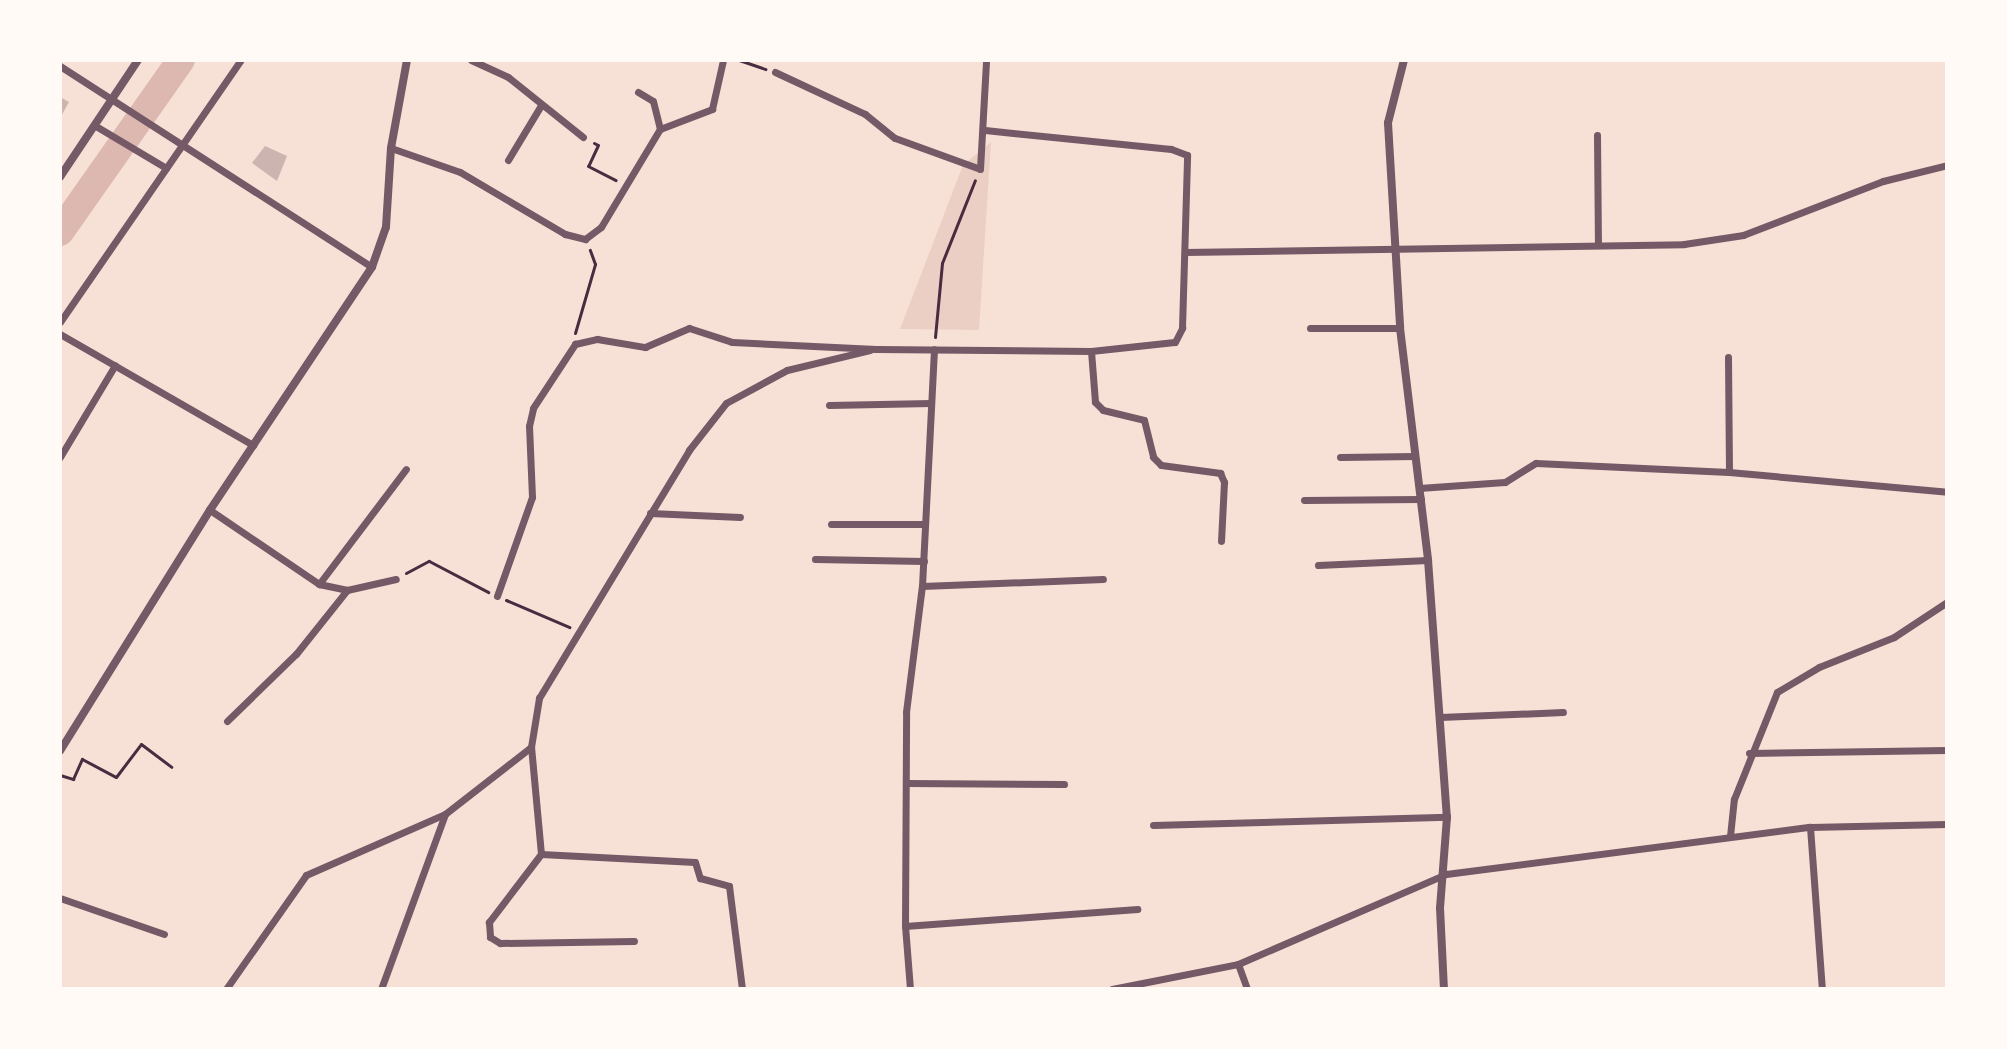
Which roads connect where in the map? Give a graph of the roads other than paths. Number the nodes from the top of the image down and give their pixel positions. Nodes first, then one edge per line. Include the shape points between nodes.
1 (138, 60) edge
2 (241, 60) edge
3 (407, 60) edge
4 (471, 60) edge
5 (723, 60) edge
6 (986, 60) edge
7 (1404, 60) edge
8 (60, 66) edge
9 (775, 72) road end
10 (638, 92) dead end
11 (110, 98) junction
12 (540, 107) junction
13 (94, 125) junction
14 (660, 129) junction
15 (985, 130) junction
16 (1597, 135) dead end
17 (583, 137) road end
18 (181, 144) junction
19 (391, 148) junction
20 (508, 160) dead end
21 (1947, 165) edge
22 (166, 168) junction
23 (60, 177) edge
24 (1598, 242) junction
25 (1395, 248) junction
26 (1185, 252) junction
27 (372, 267) junction
28 (60, 322) edge
29 (1310, 328) dead end
30 (1400, 328) junction
31 (60, 334) edge
32 (876, 349) junction
33 (934, 349) junction
34 (1091, 351) junction
35 (1728, 357) dead end
36 (115, 365) junction
37 (931, 403) junction
38 (829, 405) dead end
39 (253, 445) junction
40 (1415, 456) junction
41 (60, 457) edge
42 (1340, 457) dead end
43 (406, 469) dead end
44 (1729, 472) junction
45 (1419, 488) junction
46 (1947, 492) edge
47 (1421, 499) junction
48 (1304, 500) dead end
49 (210, 510) junction
50 (650, 513) junction
51 (740, 517) dead end
52 (831, 524) dead end
53 (925, 524) junction
54 (1221, 541) dead end
55 (815, 559) dead end
56 (1428, 560) junction
57 (924, 561) junction
58 (1318, 565) dead end
59 (396, 579) road end
60 (1103, 579) dead end
61 (319, 584) junction
62 (922, 586) junction
63 (347, 590) junction
64 (497, 596) road end
65 (1947, 602) edge
66 (1563, 712) dead end
67 (1440, 717) junction
68 (227, 721) dead end
69 (531, 747) junction
70 (1947, 750) edge
71 (60, 751) edge
72 (1749, 753) junction
73 (906, 783) junction
74 (1064, 784) dead end
75 (445, 814) junction
76 (1447, 817) junction
77 (1947, 824) edge
78 (1153, 825) dead end
79 (1810, 827) junction
80 (1730, 836) junction
81 (541, 854) junction
82 (1446, 874) junction
83 (60, 899) edge
84 (1137, 909) dead end
85 (905, 926) junction
86 (164, 934) dead end
87 (634, 941) dead end
88 (1238, 964) junction
89 (1144, 986) edge
90 (226, 989) edge
91 (381, 989) edge
92 (742, 989) edge
93 (910, 989) edge
94 (1112, 989) edge
95 (1247, 989) edge
96 (1444, 989) edge
97 (1822, 989) edge

1 - 11 street
2 - 18 street
3 - 19 street
4 - 12 street via 508,77
5 - 14 street via 712,109
6 - 15 street
7 - 25 street via 1388,123
8 - 11 street
9 - 15 street via 865,114 895,138 980,169
10 - 14 street via 653,101
11 - 13 street
11 - 18 street
12 - 17 street
12 - 20 street
13 - 22 street
13 - 23 street
14 - 19 street via 601,227 585,239 565,234 460,172
15 - 26 street via 1187,155
16 - 24 street
18 - 22 street
18 - 27 street
19 - 27 street via 386,227
21 - 24 street via 1883,181 1743,235 1684,244
22 - 28 street
24 - 25 street
25 - 26 street
25 - 30 street
26 - 34 street via 1182,328 1175,342
27 - 39 street
29 - 30 street
30 - 40 street
31 - 36 street
32 - 33 street
32 - 50 street via 787,370 726,403
32 - 64 street via 732,342 689,328 645,347 597,339 575,344 533,408 532,497
33 - 34 street
33 - 37 street
34 - 54 street via 1095,402 1103,410 1144,420 1153,457 1161,465 1220,473
35 - 44 street
36 - 39 street
36 - 41 street
37 - 38 street
37 - 53 street
39 - 49 street
40 - 42 street
40 - 45 street
43 - 61 street
44 - 45 street via 1536,463 1505,482
44 - 46 street
45 - 47 street
47 - 48 street
47 - 56 street
49 - 61 street
49 - 71 street
50 - 51 street
50 - 69 street via 539,698
52 - 53 street
53 - 57 street
55 - 57 street
56 - 58 street
56 - 67 street
57 - 62 street
59 - 63 street
60 - 62 street
61 - 63 street
62 - 73 street via 906,712
63 - 68 street via 296,654
65 - 72 street via 1894,637 1819,667 1777,692
66 - 67 street
67 - 76 street
69 - 75 street
69 - 81 street
70 - 72 street
72 - 80 street via 1734,799
73 - 74 street
73 - 85 street
75 - 90 street via 306,875
75 - 91 street
76 - 78 street
76 - 82 street
77 - 79 street
79 - 80 street
79 - 97 street
80 - 82 street
81 - 87 street via 489,922 490,937 500,943
81 - 92 street via 695,862 700,878 729,886
82 - 88 street
82 - 96 street via 1440,908
83 - 86 street
84 - 85 street
85 - 93 street
88 - 89 street
88 - 95 street
89 - 94 street

